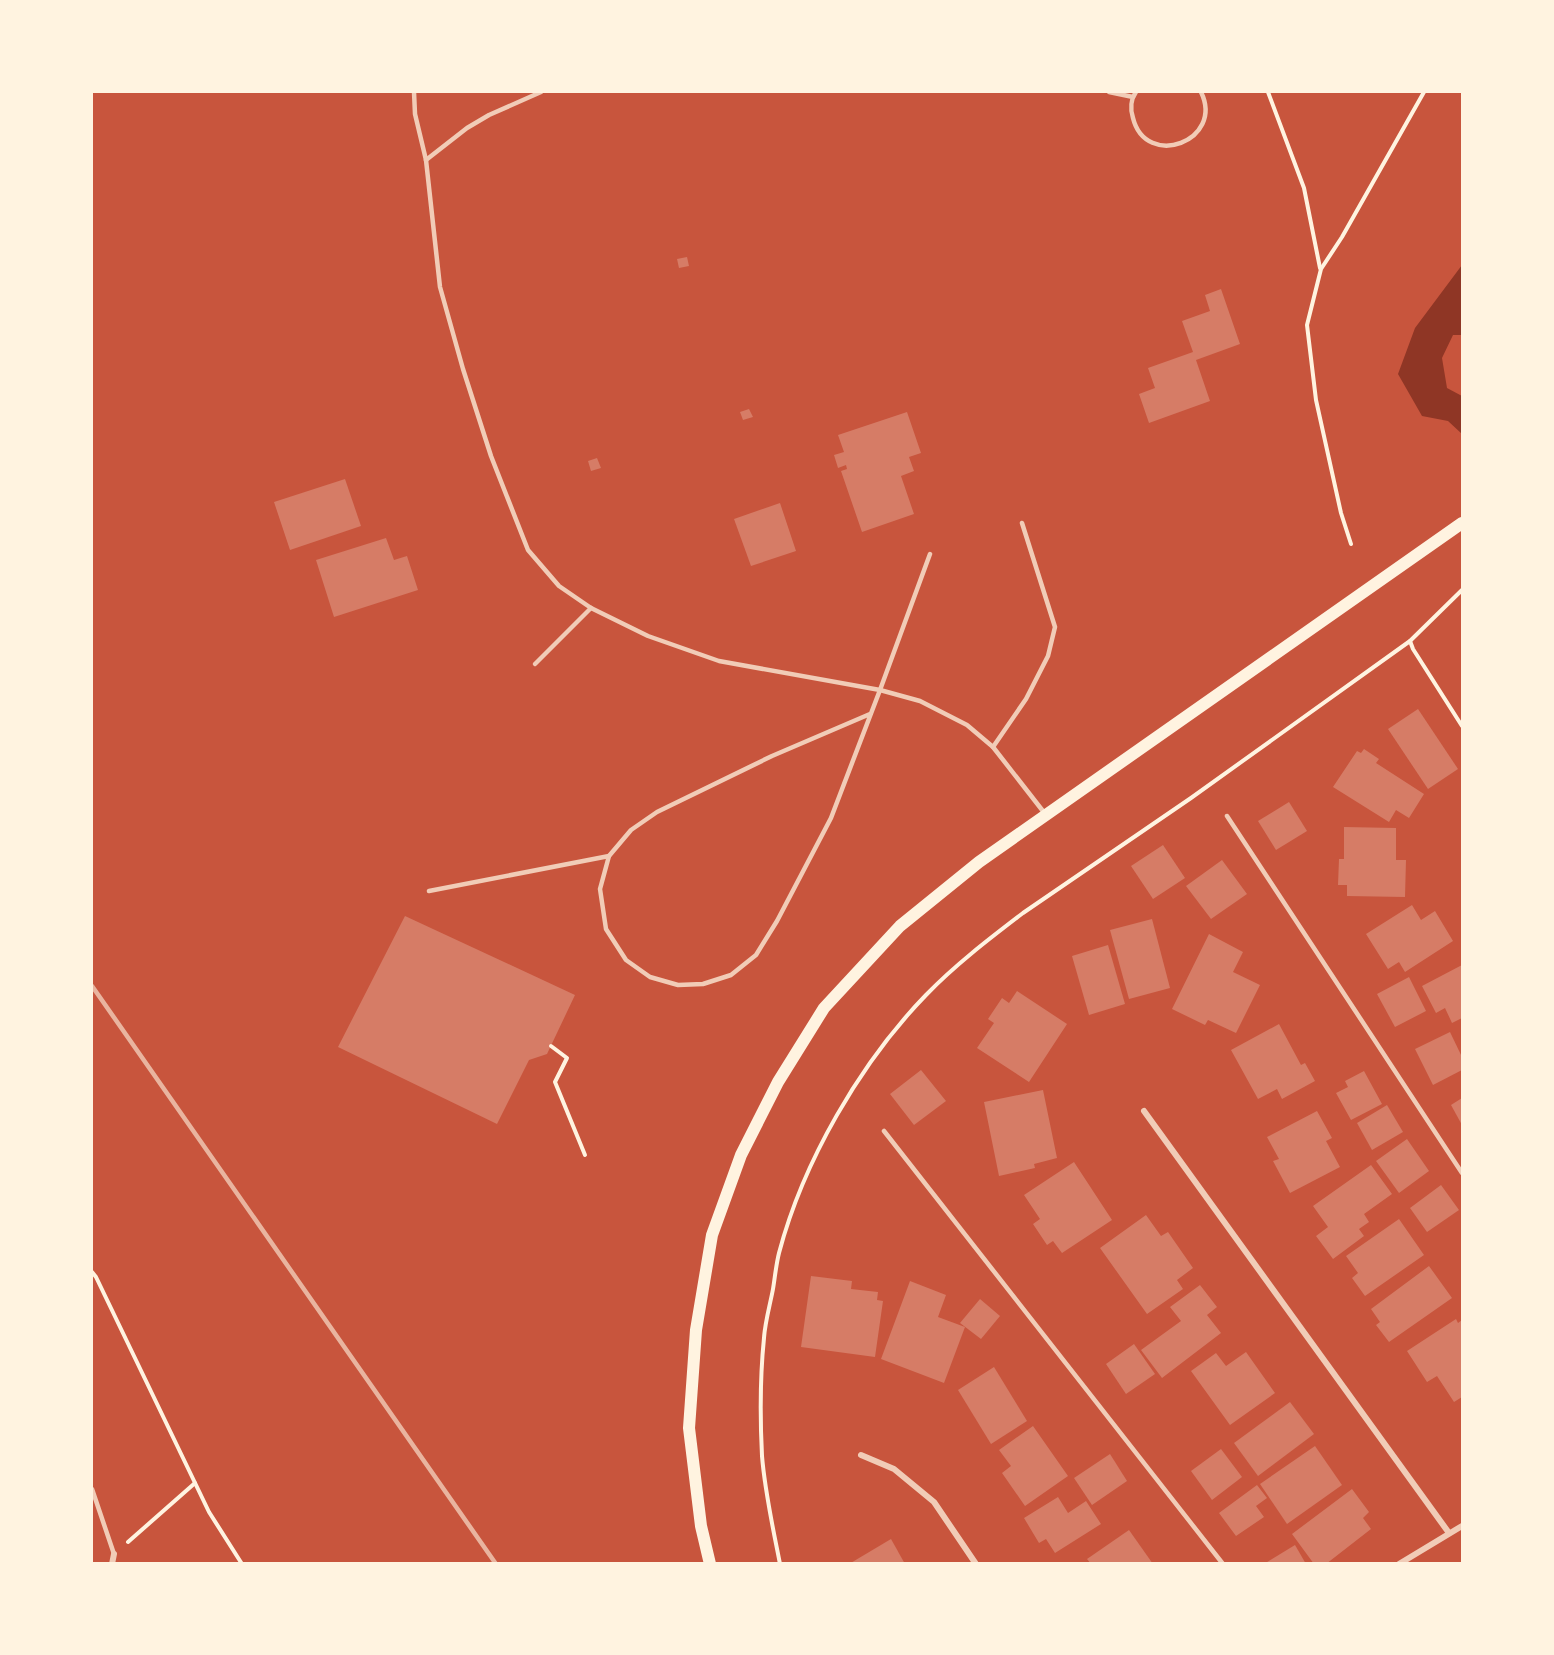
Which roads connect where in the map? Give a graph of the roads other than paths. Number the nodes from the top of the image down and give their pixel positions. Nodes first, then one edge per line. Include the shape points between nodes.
1 (414, 92) edge
2 (541, 92) edge
3 (1109, 92) edge
4 (1136, 92) edge
5 (1201, 92) edge
6 (1132, 97) junction
7 (426, 160) junction
8 (1022, 523) dead end
9 (1462, 523) edge
10 (930, 554) dead end
11 (591, 608) junction
12 (535, 664) dead end
13 (880, 690) junction
14 (870, 714) junction
15 (993, 747) junction
16 (1046, 814) junction
17 (1227, 816) dead end
18 (609, 856) junction
19 (429, 891) dead end
20 (1144, 1111) dead end
21 (885, 1131) dead end
22 (1462, 1173) edge
23 (861, 1455) dead end
24 (92, 1489) edge
25 (1462, 1526) edge
26 (1449, 1533) junction
27 (114, 1554) joint
28 (112, 1563) edge
29 (710, 1563) edge
30 (976, 1563) edge
31 (1223, 1563) edge
32 (1399, 1563) edge

1 - 7 lane
2 - 7 lane via 467,128
3 - 6 lane
4 - 6 lane
5 - 6 lane via 1206,106 1198,132 1176,146 1152,143 1141,135 1134,124
7 - 11 lane via 440,287 491,456 528,550 559,586
8 - 15 lane via 1055,627 1048,656 1026,699
9 - 16 main road
10 - 13 lane
11 - 12 lane
11 - 13 lane via 648,636 719,661
13 - 14 lane
13 - 15 lane via 920,701 967,725
14 - 18 lane via 657,812 631,830
14 - 18 lane via 831,818 777,921 756,955 731,975 703,984 678,985 650,977 626,960 606,929 600,889
15 - 16 lane
16 - 29 main road via 900,926 824,1008 778,1082 741,1155 712,1235 696,1330 689,1428 700,1526
17 - 22 lane
18 - 19 lane
20 - 26 street
21 - 31 lane
23 - 30 street via 894,1469 934,1502
24 - 27 lane
25 - 26 street
26 - 32 street
27 - 28 street

